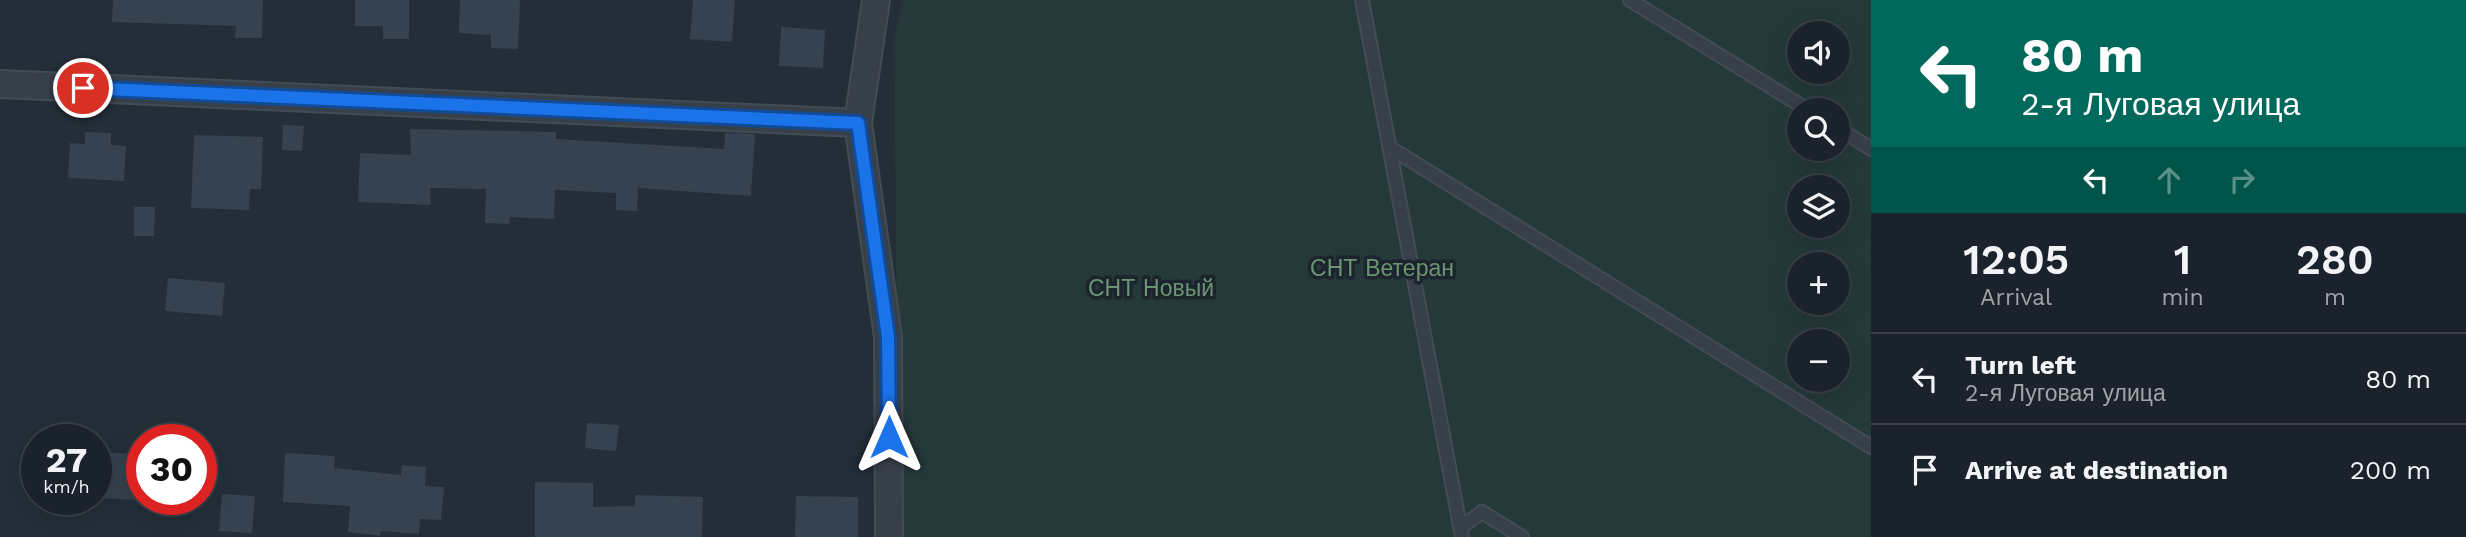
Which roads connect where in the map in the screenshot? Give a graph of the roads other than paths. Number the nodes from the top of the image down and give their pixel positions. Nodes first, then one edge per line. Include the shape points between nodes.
1 (876, 0) edge
2 (1362, 0) edge
3 (1630, 0) edge
4 (0, 84) edge
5 (1789, 98) edge
6 (858, 123) junction
7 (1850, 136) edge
8 (1389, 147) junction
9 (1871, 149) edge
10 (1871, 447) edge
11 (1461, 533) edge
12 (890, 537) edge
13 (1522, 537) edge

1 - 6 street
2 - 8 lane
3 - 5 lane
4 - 6 street
6 - 12 street via 888,337
7 - 9 lane
8 - 10 lane
8 - 11 lane
11 - 13 lane via 1482,512

